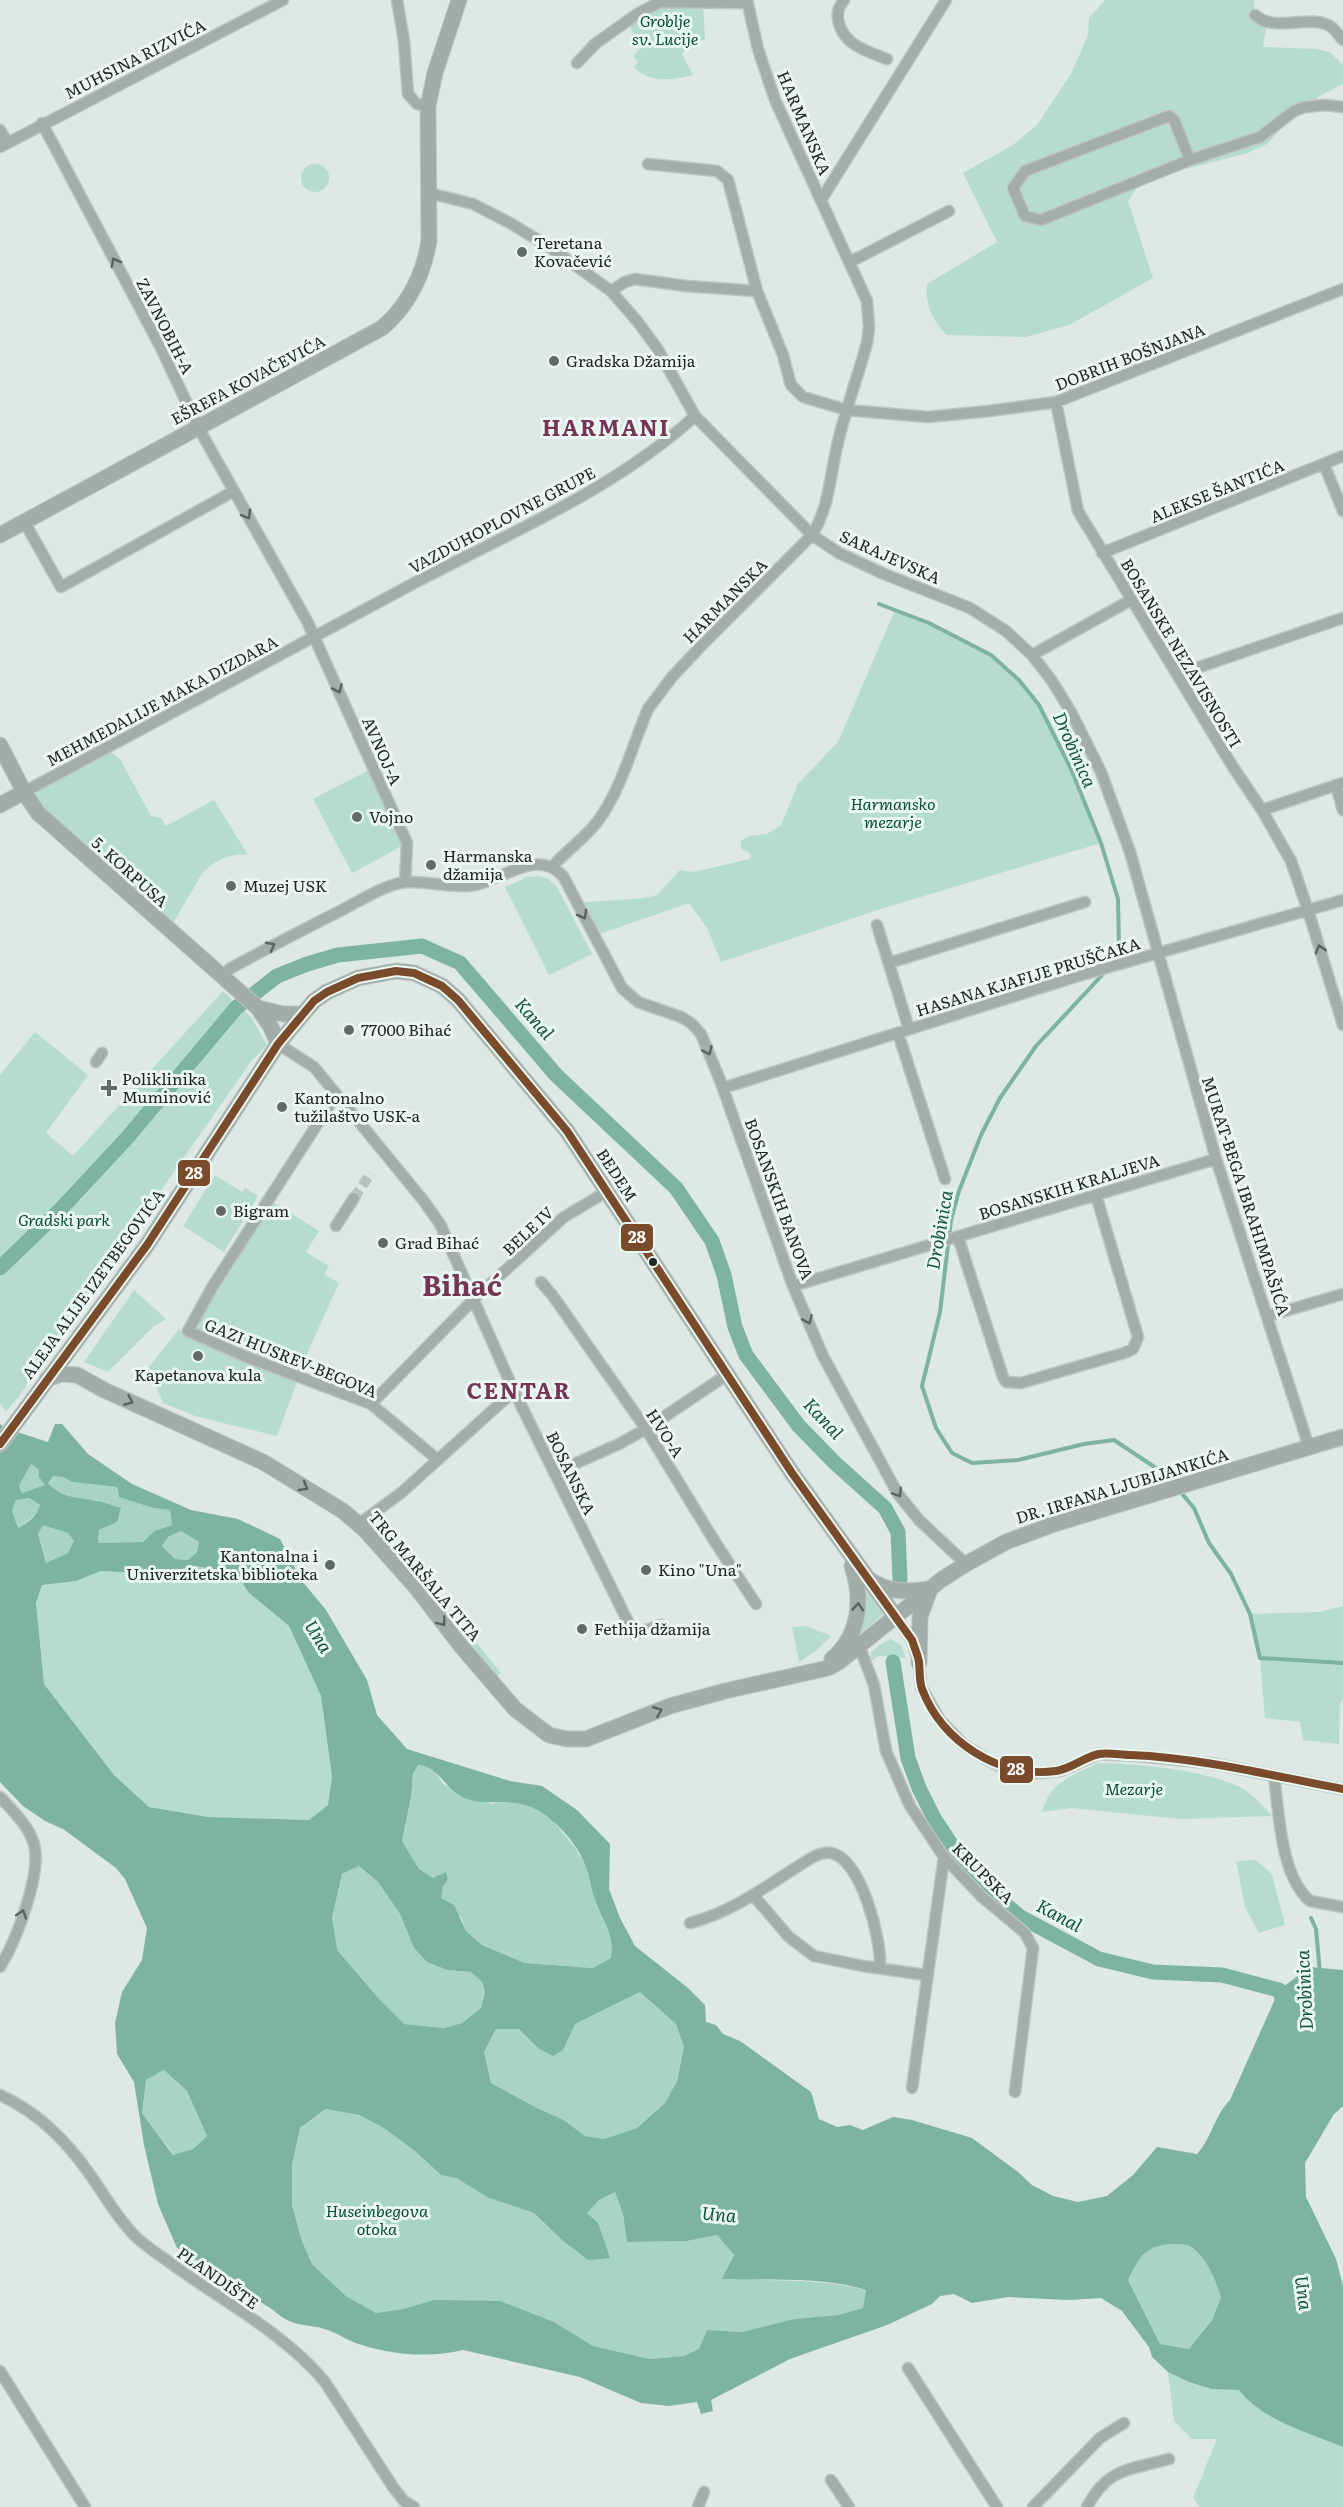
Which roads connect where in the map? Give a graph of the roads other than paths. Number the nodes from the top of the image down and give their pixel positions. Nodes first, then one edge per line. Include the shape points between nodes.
1 (283, 0) edge
2 (397, 0) edge
3 (459, 0) edge
4 (844, 0) edge
5 (946, 0) edge
6 (747, 2) edge
7 (1255, 15) dead end
8 (1343, 40) edge
9 (887, 59) dead end
10 (577, 63) dead end
11 (428, 106) junction
12 (1343, 107) edge
13 (42, 123) junction
14 (0, 130) edge
15 (4, 145) edge
16 (1190, 160) junction
17 (648, 164) dead end
18 (429, 194) junction
19 (821, 200) junction
20 (950, 211) dead end
21 (850, 262) junction
22 (1343, 289) edge
23 (611, 291) junction
24 (758, 291) junction
25 (1056, 402) junction
26 (847, 410) junction
27 (695, 416) junction
28 (198, 427) junction
29 (1343, 456) edge
30 (1324, 464) junction
31 (234, 491) junction
32 (1343, 511) edge
33 (25, 523) junction
34 (0, 535) edge
35 (812, 535) junction
36 (1102, 553) junction
37 (1131, 600) junction
38 (1343, 618) edge
39 (314, 636) junction
40 (1032, 656) junction
41 (1179, 674) junction
42 (0, 745) edge
43 (1340, 784) edge
44 (24, 792) junction
45 (0, 805) edge
46 (1262, 810) junction
47 (1343, 810) edge
48 (552, 867) junction
49 (405, 882) junction
50 (1343, 900) edge
51 (1085, 902) dead end
52 (1308, 910) junction
53 (878, 926) dead end
54 (1157, 954) junction
55 (889, 963) junction
56 (226, 980) junction
57 (1343, 984) edge
58 (1331, 987) junction
59 (258, 1008) junction
60 (303, 1014) junction
61 (1343, 1025) edge
62 (904, 1031) junction
63 (278, 1044) junction
64 (723, 1088) junction
65 (336, 1095) junction
66 (1216, 1159) junction
67 (945, 1179) dead end
68 (606, 1192) junction
69 (1095, 1195) junction
70 (354, 1198) tunnel mouth
71 (336, 1226) dead end
72 (956, 1238) junction
73 (542, 1282) dead end
74 (794, 1286) junction
75 (1343, 1294) edge
76 (474, 1299) junction
77 (1268, 1316) junction
78 (68, 1352) junction
79 (728, 1374) junction
80 (77, 1375) junction
81 (47, 1379) junction
82 (514, 1391) junction
83 (371, 1404) junction
84 (646, 1429) junction
85 (1343, 1437) edge
86 (0, 1444) edge
87 (1309, 1447) junction
88 (438, 1460) junction
89 (554, 1473) junction
90 (359, 1524) junction
91 (847, 1552) junction
92 (966, 1564) junction
93 (865, 1576) junction
94 (930, 1588) junction
95 (756, 1604) dead end
96 (895, 1616) junction
97 (661, 1625) dead end
98 (856, 1639) junction
99 (919, 1663) junction
100 (817, 1671) joint
101 (1274, 1776) junction
102 (1343, 1789) edge
103 (0, 1797) edge
104 (944, 1857) junction
105 (753, 1895) junction
106 (1343, 1907) edge
107 (690, 1923) dead end
108 (0, 1967) edge
109 (880, 1968) junction
110 (926, 1975) junction
111 (912, 2088) dead end
112 (1015, 2092) dead end
113 (0, 2095) edge
114 (908, 2368) dead end
115 (0, 2372) edge
116 (1125, 2423) dead end
117 (1169, 2459) dead end
118 (831, 2480) dead end
119 (704, 2492) dead end
120 (407, 2505) edge
121 (85, 2507) edge
122 (698, 2507) edge
123 (849, 2507) edge
124 (997, 2507) edge
125 (1033, 2507) edge
126 (1087, 2507) edge

1 - 13 street, MUHSINA RIZVIĆA
2 - 11 street via 408,94 417,104
3 - 11 main road, EŠREFA KOVAČEVIĆA
4 - 9 street via 838,13 842,32 857,47
5 - 19 street
6 - 10 street via 660,2 595,44
6 - 19 street, HARMANSKA via 775,100
7 - 8 street via 1267,21 1321,23
11 - 18 main road, EŠREFA KOVAČEVIĆA
12 - 16 street via 1305,107 1260,137
13 - 15 street, MUHSINA RIZVIĆA
28 -> 13 street, ZAVNOBIH-A via 161,348
14 - 15 street
16 - 16 street via 1041,220 1025,216 1013,188 1025,171 1169,116
17 - 24 street via 717,171 726,177
18 - 23 street, SARAJEVSKA via 473,204 510,223
18 - 28 main road, EŠREFA KOVAČEVIĆA via 425,263 396,317
19 - 21 street, HARMANSKA
20 - 21 street
21 - 26 street, HARMANSKA via 867,301 869,328
22 - 25 street, DOBRIH BOŠNJANA
23 - 24 street via 635,279
23 - 27 street, SARAJEVSKA via 657,348
24 - 26 street, DOBRIH BOŠNJANA via 794,391
25 - 26 street, DOBRIH BOŠNJANA via 928,417
25 - 36 street, BOSANSKE NEZAVISNOSTI via 1078,511
26 - 35 street, HARMANSKA via 825,509
27 - 35 street, SARAJEVSKA
27 - 39 street, VAZDUHOPLOVNE GRUPE via 602,485
28 - 31 street, ZAVNOBIH-A
28 - 33 main road, EŠREFA KOVAČEVIĆA
29 - 30 street, ALEKSE ŠANTIĆA
30 - 32 street
30 - 36 street, ALEKSE ŠANTIĆA
31 - 33 street via 61,587
31 -> 39 street, ZAVNOBIH-A
33 - 34 main road, EŠREFA KOVAČEVIĆA
35 - 40 street, SARAJEVSKA via 884,574 970,608 1006,631
35 - 48 street, HARMANSKA via 672,677 648,710 603,814
36 - 37 street, BOSANSKE NEZAVISNOSTI
37 - 40 street
37 - 41 street, BOSANSKE NEZAVISNOSTI
38 - 41 street
39 - 44 street, MEHMEDALIJE MAKA DIZDARA
39 -> 49 street, AVNOJ-A via 408,843
40 - 54 street, SARAJEVSKA via 1071,712 1101,772 1130,852
41 - 46 street, BOSANSKE NEZAVISNOSTI
42 - 44 main road, 5. KORPUSA
43 - 46 street
43 - 47 street
44 - 45 main road
44 - 56 main road, 5. KORPUSA via 38,813 70,843
46 - 52 street, BOSANSKE NEZAVISNOSTI via 1291,861
48 - 49 street via 530,865 477,885
48 -> 64 street, BOSANSKIH BANOVA via 563,876 622,988 638,1002 667,1010 691,1023 701,1034
56 -> 49 street via 231,968 362,899
50 - 52 street, HASANA KJAFIJE PRUŠČAKA
51 - 55 street
52 - 54 street, HASANA KJAFIJE PRUŠČAKA
58 -> 52 street, BOSANSKE NEZAVISNOSTI
53 - 55 street
54 - 62 street, HASANA KJAFIJE PRUŠČAKA
54 - 66 street, MURAT-BEGA IBRAHIMPAŠIĆA
55 - 62 street
56 - 59 main road, 5. KORPUSA
57 - 58 street
58 - 61 street, BOSANSKE NEZAVISNOSTI
59 - 60 main road, 5. KORPUSA
59 - 63 main road, 5. KORPUSA via 272,1027
60 - 63 main road, BEDEM
60 - 68 main road, BEDEM via 327,992 358,978 396,971 414,973 442,986 515,1066 567,1131
62 - 64 street, HASANA KJAFIJE PRUŠČAKA
62 - 67 street
63 - 65 street, BOSANSKA via 314,1067
63 - 78 main road, ALEJA ALIJE IZETBEGOVIĆA via 147,1245
64 - 74 street, BOSANSKIH BANOVA
65 - 76 street, BOSANSKA via 440,1224
65 - 83 street, GAZI HUSREV-BEGOVA via 188,1331
66 - 69 street, BOSANSKIH KRALJEVA
66 - 77 street, MURAT-BEGA IBRAHIMPAŠIĆA
68 - 76 street, BELE IV via 564,1217
68 - 79 main road, BEDEM
69 - 72 street, BOSANSKIH KRALJEVA
69 - 72 street via 1138,1337 1133,1349 1124,1353 1021,1383 1006,1382
70 - 71 street
72 - 74 street, BOSANSKIH KRALJEVA
73 - 84 street, HVO-A
74 -> 92 street, BOSANSKIH BANOVA via 823,1356 898,1494 919,1520
75 - 77 street
76 - 82 street, BOSANSKA
76 - 83 street, BELE IV
77 - 87 street, MURAT-BEGA IBRAHIMPAŠIĆA
78 - 80 main road
78 - 81 main road, ALEJA ALIJE IZETBEGOVIĆA
79 - 84 street
79 - 91 main road, BEDEM
80 - 81 main road
80 -> 90 main road, TRG MARŠALA TITA via 263,1462 343,1510
81 - 86 main road, ALEJA ALIJE IZETBEGOVIĆA
82 - 88 street
82 - 89 street, BOSANSKA
83 - 88 street, GAZI HUSREV-BEGOVA
84 - 89 street
84 - 95 street, HVO-A
85 - 87 main road, DR. IRFANA LJUBIJANKIĆA
87 - 92 main road, DR. IRFANA LJUBIJANKIĆA via 1054,1524 1006,1542
88 - 90 street
89 - 97 street, BOSANSKA via 634,1634
90 -> 100 main road, TRG MARŠALA TITA via 515,1709 549,1735 586,1739 670,1706
91 - 93 main road, BEDEM
98 -> 91 main road via 858,1583
92 - 94 main road, DR. IRFANA LJUBIJANKIĆA
93 - 94 main road via 897,1591
93 - 96 main road, BEDEM
94 - 96 main road, DR. IRFANA LJUBIJANKIĆA
94 - 99 main road via 920,1617
96 - 98 main road, DR. IRFANA LJUBIJANKIĆA
96 - 99 street via 912,1640
98 - 100 main road, DR. IRFANA LJUBIJANKIĆA via 839,1662
98 - 104 street, KRUPSKA via 874,1685 886,1751 910,1806
99 - 101 street via 921,1687 940,1720 964,1745 1002,1767 1038,1773 1060,1771 1099,1754 1138,1755
101 - 102 street
101 - 106 street via 1282,1841 1298,1886 1310,1901
108 -> 103 street via 34,1876 36,1854 29,1832
104 - 110 street
104 - 112 street, KRUPSKA via 1025,1934 1033,1948
105 - 107 street via 713,1917
105 - 109 street via 789,1937 814,1956
105 - 109 street via 813,1857 834,1853 859,1880 870,1905 881,1954
109 - 110 street
110 - 111 street
113 - 120 street, PLANDIŠTE via 37,2116 61,2138 111,2210 136,2236 312,2366
114 - 124 street
115 - 121 street
116 - 125 street via 1100,2438
117 - 126 street via 1122,2470 1100,2488
118 - 123 street
119 - 122 street

